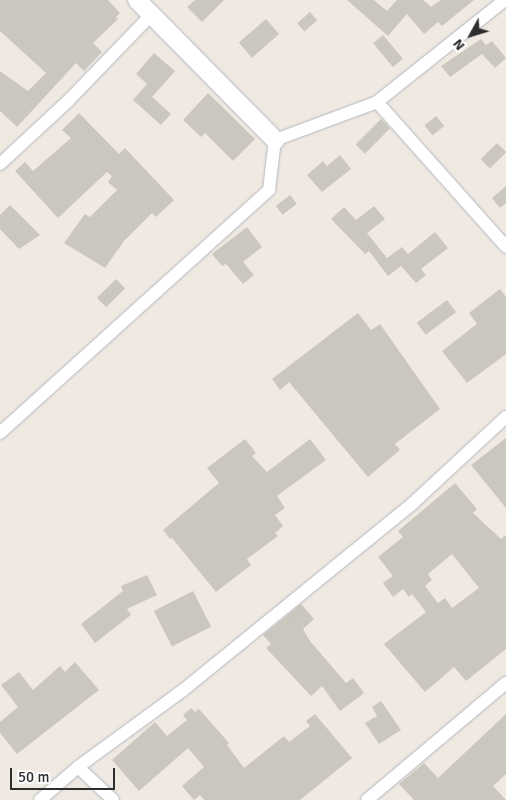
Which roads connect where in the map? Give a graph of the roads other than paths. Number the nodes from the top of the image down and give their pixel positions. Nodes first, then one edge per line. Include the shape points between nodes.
1 (137, 0) edge
2 (505, 0) edge
3 (150, 15) junction
4 (377, 102) junction
5 (275, 140) junction
6 (0, 164) edge
7 (506, 247) edge
8 (506, 417) edge
9 (0, 433) edge
10 (506, 683) edge
11 (78, 767) junction
12 (40, 800) edge
13 (113, 800) edge
14 (367, 800) edge

1 - 3 street
2 - 4 street
3 - 5 street
3 - 6 street via 68,101
4 - 5 street
4 - 7 street
5 - 9 street via 269,190
8 - 11 street via 382,528 182,691
10 - 14 street
11 - 12 street
11 - 13 street

